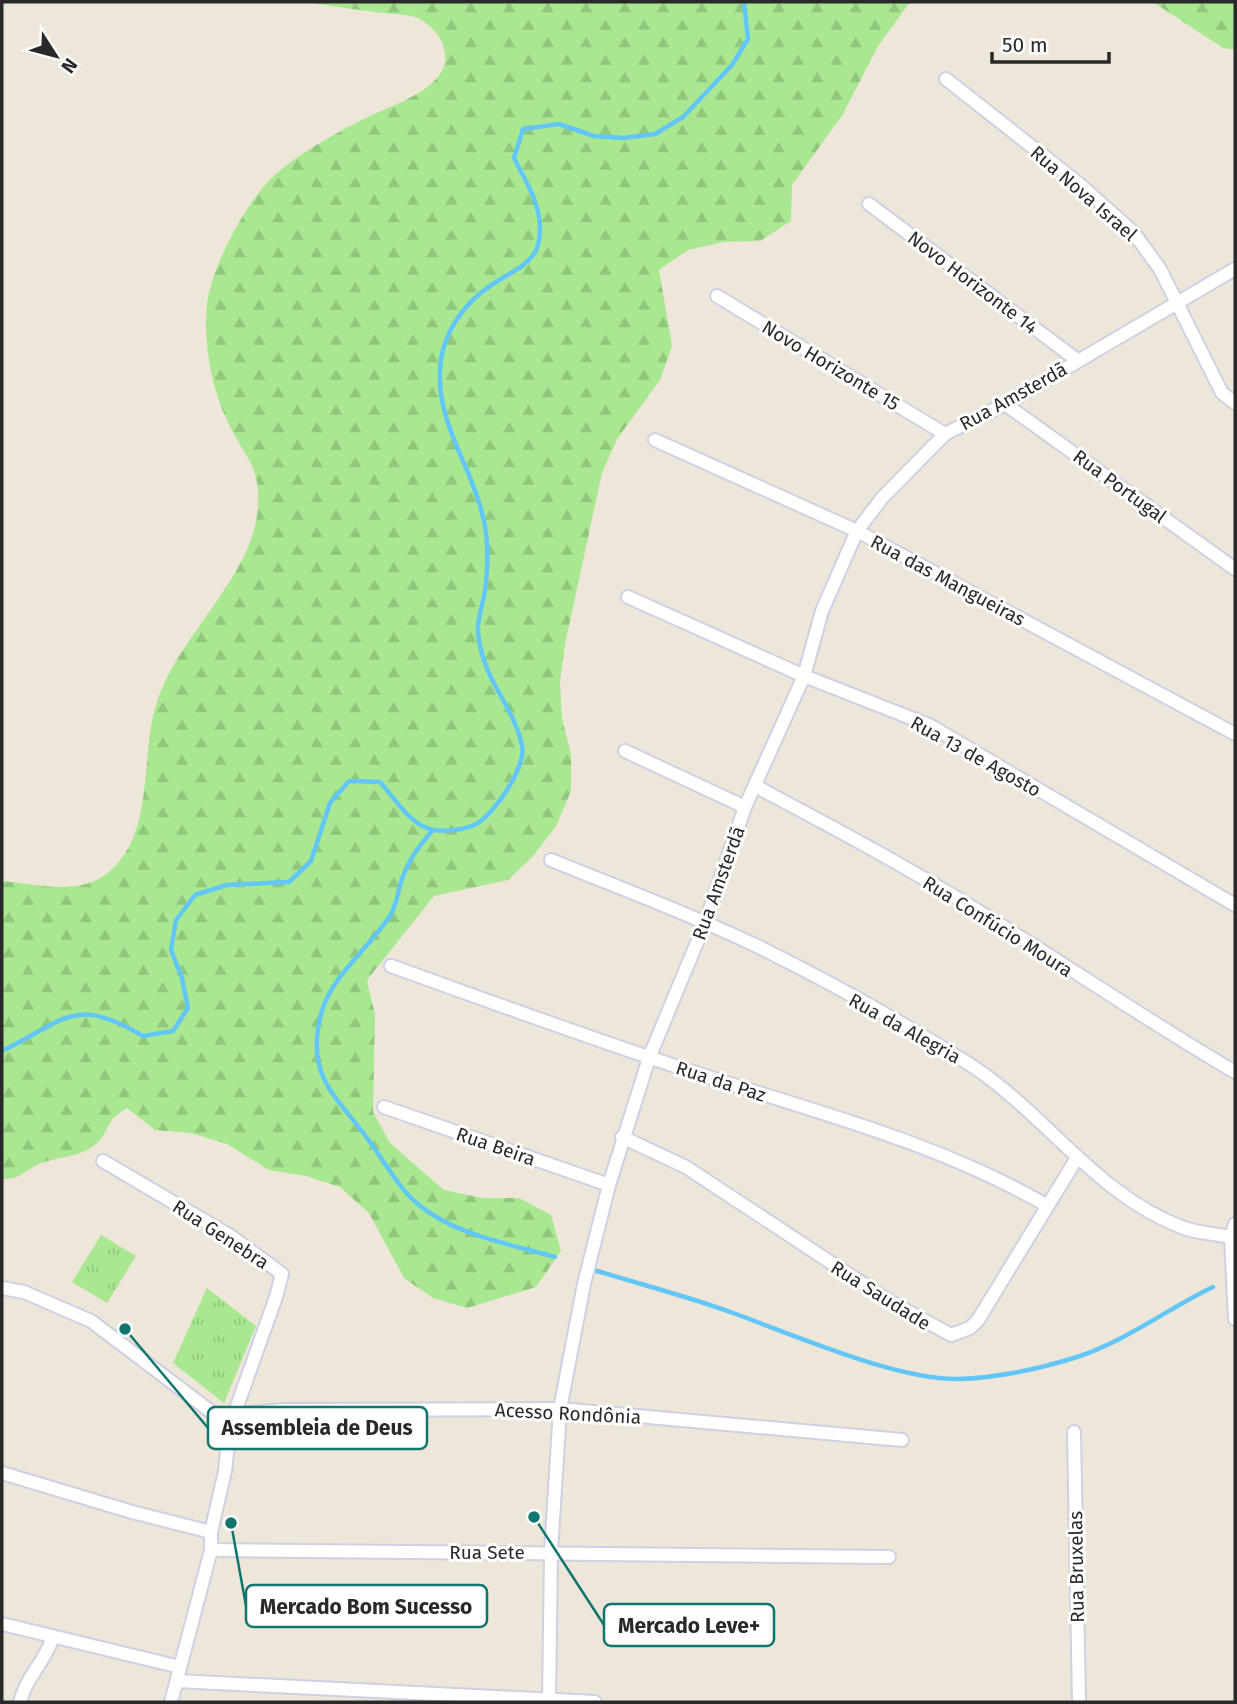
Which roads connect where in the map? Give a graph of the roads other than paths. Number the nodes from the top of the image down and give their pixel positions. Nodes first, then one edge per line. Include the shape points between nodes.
1 (946, 79) dead end
2 (869, 204) dead end
3 (1235, 269) edge
4 (717, 296) dead end
5 (1176, 303) junction
6 (1077, 360) junction
7 (1235, 403) edge
8 (1005, 404) junction
9 (944, 434) junction
10 (655, 440) dead end
11 (857, 531) junction
12 (1235, 569) edge
13 (628, 597) dead end
14 (804, 676) junction
15 (1235, 734) edge
16 (625, 751) dead end
17 (757, 787) junction
18 (745, 807) junction
19 (551, 860) dead end
20 (1235, 905) edge
21 (705, 923) junction
22 (391, 967) dead end
23 (649, 1058) junction
24 (1235, 1072) edge
25 (384, 1107) dead end
26 (622, 1137) junction
27 (1077, 1157) junction
28 (103, 1161) dead end
29 (609, 1185) junction
30 (1046, 1205) junction
31 (1233, 1231) edge
32 (2, 1289) edge
33 (1235, 1319) edge
34 (560, 1409) junction
35 (231, 1420) junction
36 (1074, 1432) dead end
37 (902, 1440) dead end
38 (2, 1473) edge
39 (211, 1532) junction
40 (211, 1550) junction
41 (551, 1552) junction
42 (889, 1557) dead end
43 (2, 1623) edge
44 (53, 1637) junction
45 (180, 1667) junction
46 (177, 1681) junction
47 (549, 1701) edge
48 (20, 1702) edge
49 (171, 1702) edge
50 (595, 1702) edge
51 (1079, 1702) edge

1 - 5 street, Rua Nova Israel via 1133,232 1149,251
2 - 6 street, Novo Horizonte 14
3 - 5 street, Rua Amsterdã
4 - 9 street, Novo Horizonte 15
5 - 6 street, Rua Amsterdã
5 - 7 street, Rua Nova Israel via 1222,393
6 - 8 street, Rua Amsterdã
8 - 9 street, Rua Amsterdã
8 - 12 street, Rua Portugal
9 - 11 street, Rua Amsterdã
10 - 11 street, Rua das Mangueiras
11 - 14 street, Rua Amsterdã via 822,611
11 - 15 street, Rua das Mangueiras
13 - 14 street, Rua 13 de Agosto
14 - 17 street, Rua Amsterdã
14 - 20 street, Rua 13 de Agosto via 929,725
16 - 18 street
17 - 18 street, Rua Amsterdã
17 - 24 street, Rua Confúcio Moura via 964,902
18 - 21 street, Rua Amsterdã
19 - 21 street, Rua da Alegria
21 - 23 street, Rua Amsterdã
21 - 27 street, Rua da Alegria via 968,1063 1015,1097
22 - 23 street, Rua da Paz
23 - 26 street, Rua Amsterdã
23 - 30 street, Rua da Paz via 944,1154 996,1176
25 - 29 street, Rua Beira
26 - 29 street, Rua Amsterdã
26 - 30 street, Rua Saudade via 685,1167 889,1301 951,1335 978,1320
27 - 30 street, Rua Saudade
27 - 31 street, Rua da Alegria via 1142,1207 1185,1228
28 - 35 street, Rua Genebra via 232,1237 282,1274
29 - 34 street, Rua Amsterdã
31 - 33 street
32 - 35 street via 24,1292 91,1321
34 - 35 street, Acesso Rondônia via 282,1410
34 - 37 street, Acesso Rondônia
34 - 41 street, Rua Amsterdã
35 - 39 street, Rua Genebra
36 - 51 street, Rua Bruxelas
38 - 39 street
39 - 40 street, Rua Genebra
40 - 41 street, Rua Sete
40 - 45 street, Rua Genebra
41 - 42 street, Rua Sete
41 - 47 street, Rua Amsterdã
43 - 44 street
44 - 45 street
44 - 48 street via 47,1655 24,1685
45 - 46 street, Rua Genebra
46 - 47 street
46 - 49 street, Rua Genebra
47 - 50 street

